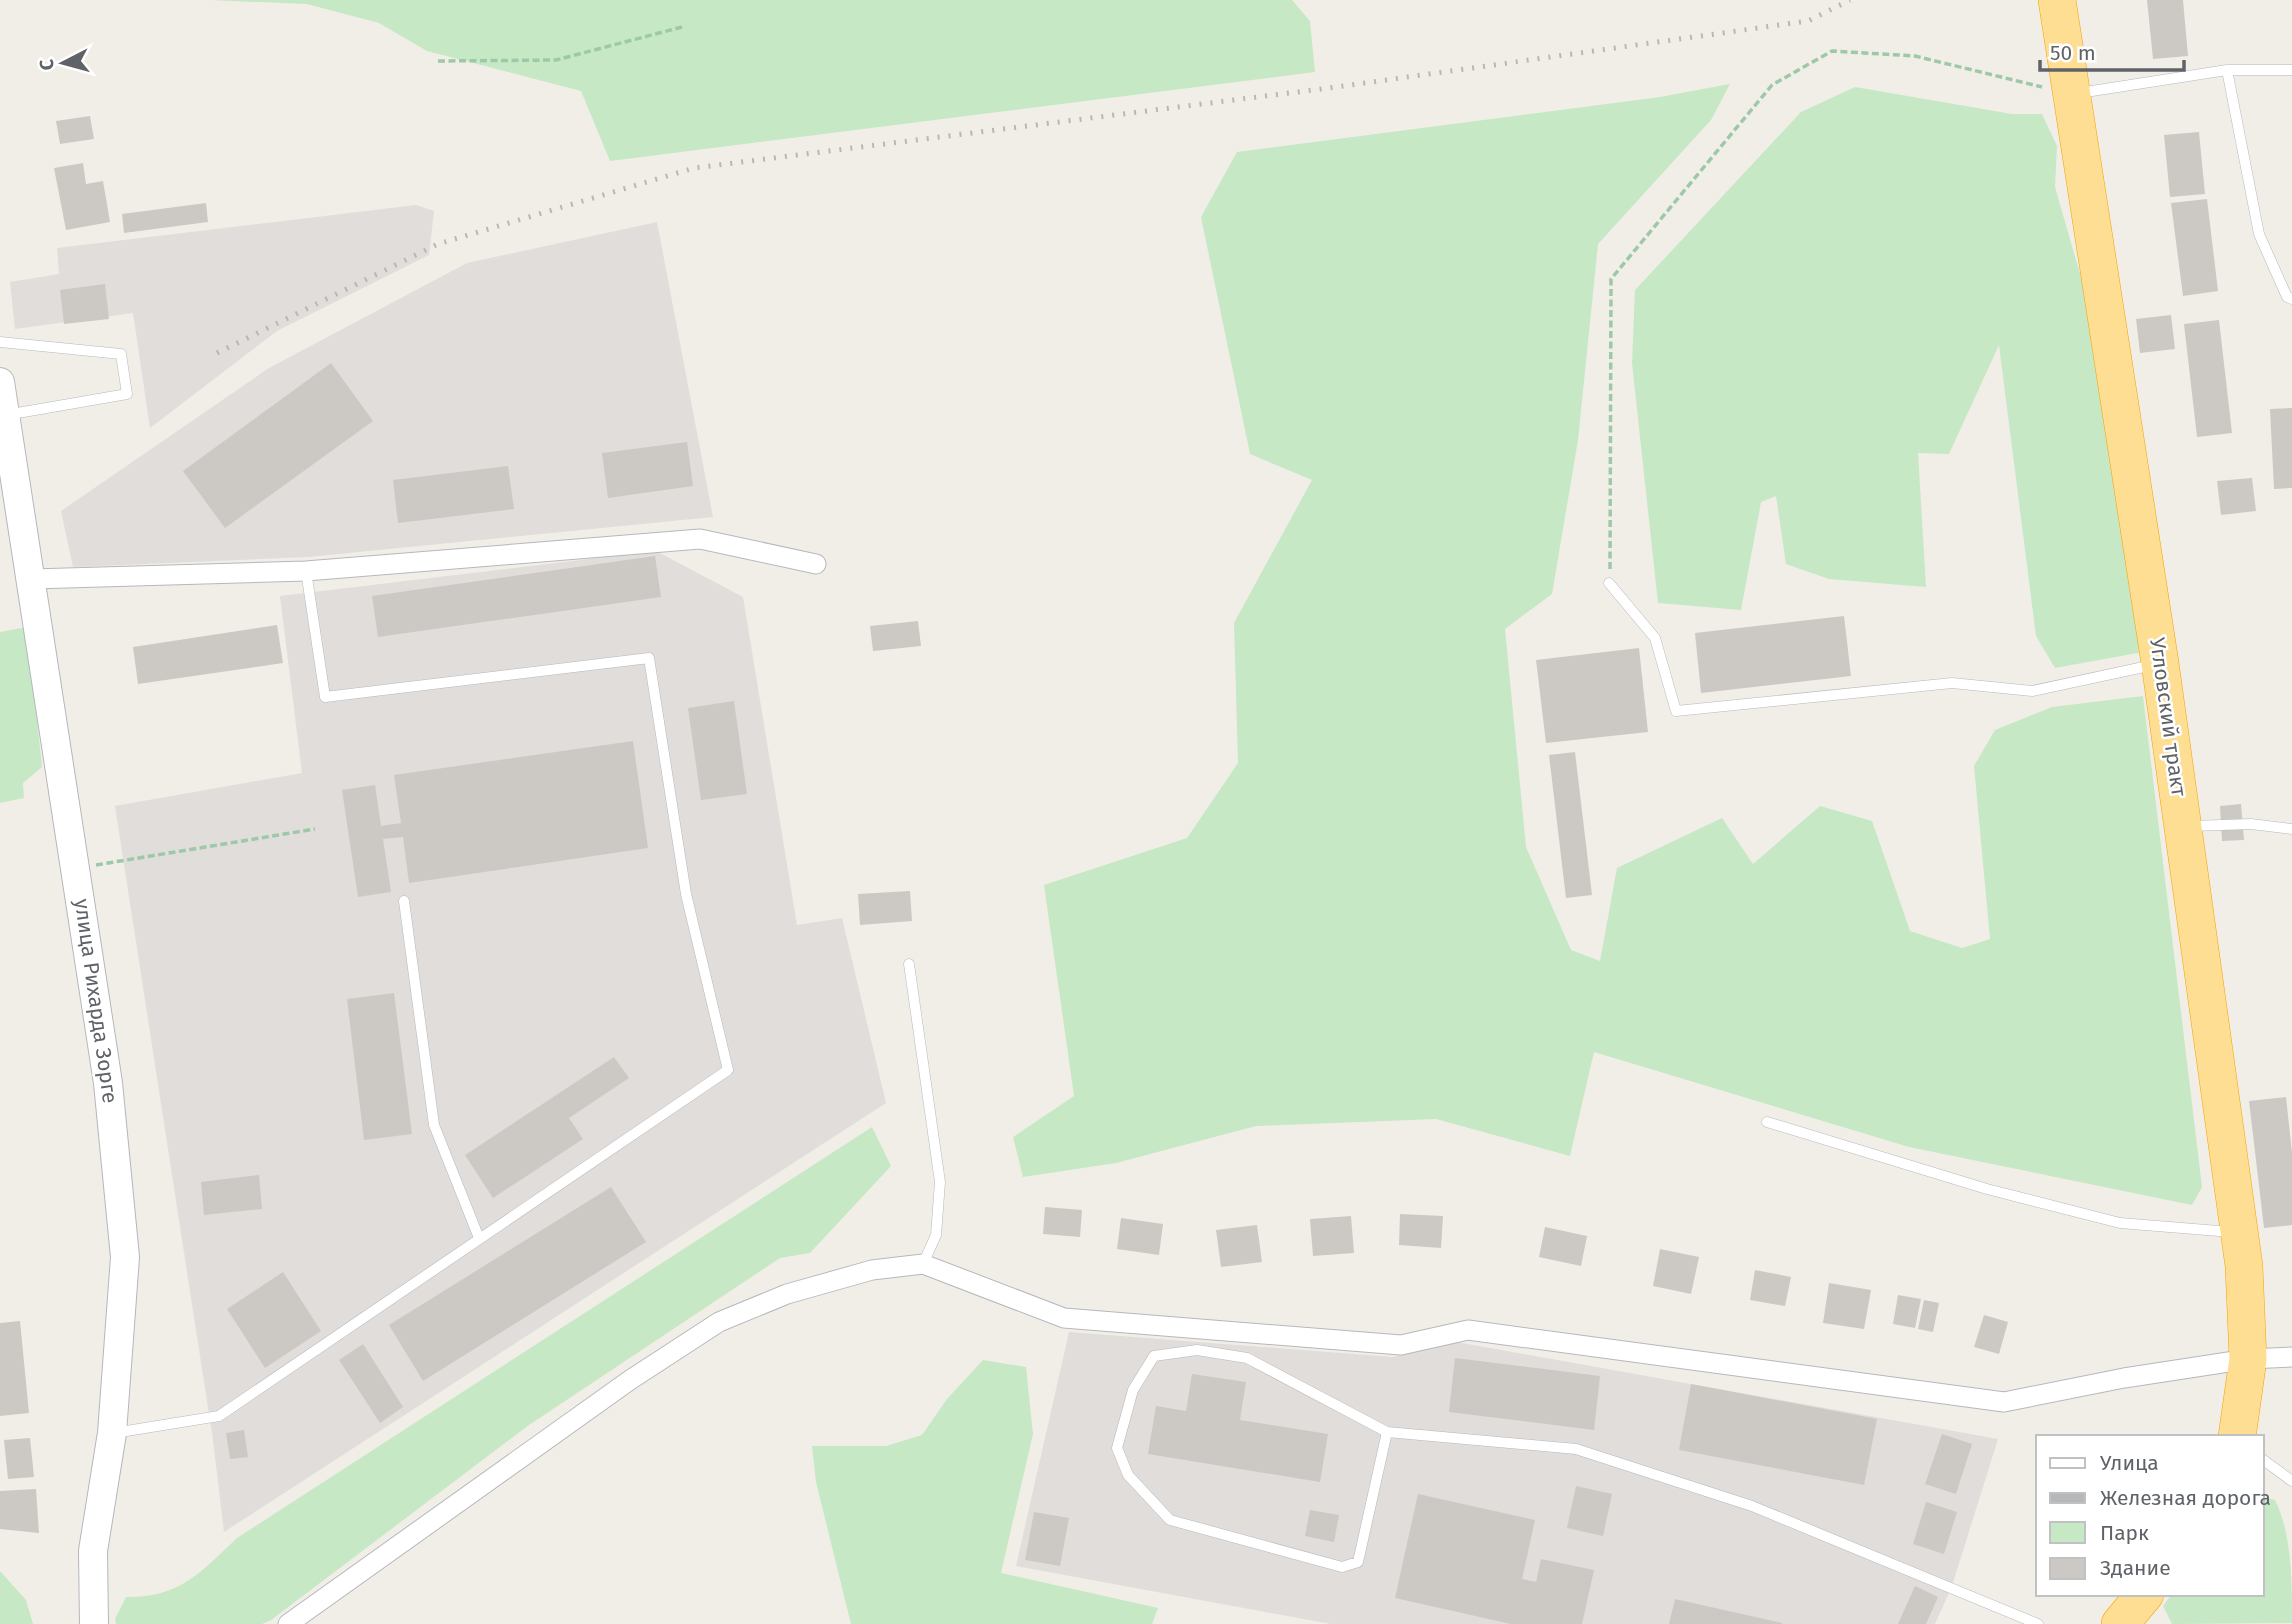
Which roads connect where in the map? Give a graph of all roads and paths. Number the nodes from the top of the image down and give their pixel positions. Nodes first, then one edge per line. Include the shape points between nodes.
1 (2057, 0) edge
2 (682, 27) dead end
3 (438, 61) dead end
4 (2227, 70) junction
5 (2292, 70) edge
6 (2072, 94) junction
7 (2292, 299) edge
8 (0, 342) edge
9 (0, 382) edge
10 (6, 415) junction
11 (816, 564) dead end
12 (306, 571) junction
13 (32, 579) junction
14 (1609, 583) joint
15 (2160, 663) junction
16 (2183, 826) junction
17 (315, 829) dead end
18 (2292, 829) edge
19 (77, 868) junction
20 (404, 901) dead end
21 (909, 964) dead end
22 (1767, 1122) dead end
23 (2238, 1232) junction
24 (479, 1238) junction
25 (923, 1264) junction
26 (2292, 1357) edge
27 (2248, 1359) junction
28 (1387, 1432) junction
29 (112, 1433) junction
30 (2238, 1435) edge
31 (2264, 1460) edge
32 (2292, 1481) edge
33 (2143, 1596) edge
34 (94, 1624) edge
35 (288, 1624) edge
36 (2038, 1624) edge
37 (2120, 1624) edge

1 - 6 highway, Угловский тракт
2 - 3 path via 556,60
4 - 5 lane
4 - 6 lane
4 - 7 lane via 2259,234 2287,297
6 - 14 path via 1915,57 1832,51 1772,85 1611,279
6 - 15 highway, Угловский тракт
8 - 10 lane via 121,354 127,394
9 - 10 main road, улица Рихарда Зорге
10 - 13 main road, улица Рихарда Зорге
11 - 12 street via 701,538
12 - 13 street
12 - 24 lane via 325,697 649,658 686,894 728,1070
13 - 19 main road, улица Рихарда Зорге
14 - 15 lane via 1655,638 1676,710 1952,683 2032,691
15 - 16 highway, Угловский тракт
16 - 18 lane via 2251,824
16 - 23 highway, Угловский тракт
17 - 19 path
19 - 29 main road, улица Рихарда Зорге via 108,1083 125,1257
20 - 24 lane via 434,1125
21 - 25 lane via 940,1182 936,1236
22 - 23 lane via 1987,1189 2120,1223
23 - 27 highway, Угловский тракт
24 - 29 lane via 219,1416
25 - 27 street via 1064,1318 1401,1345 1468,1330 2004,1402
25 - 35 street via 872,1270 787,1294 719,1322 630,1380
26 - 27 street
27 - 30 highway, Угловский тракт
28 - 28 lane via 1358,1562 1342,1567 1171,1520 1128,1475 1117,1448 1133,1390 1154,1356 1198,1350 1247,1358
28 - 36 lane via 1576,1449 1752,1506
29 - 34 main road, улица Рихарда Зорге via 93,1551
31 - 32 lane
33 - 37 highway

